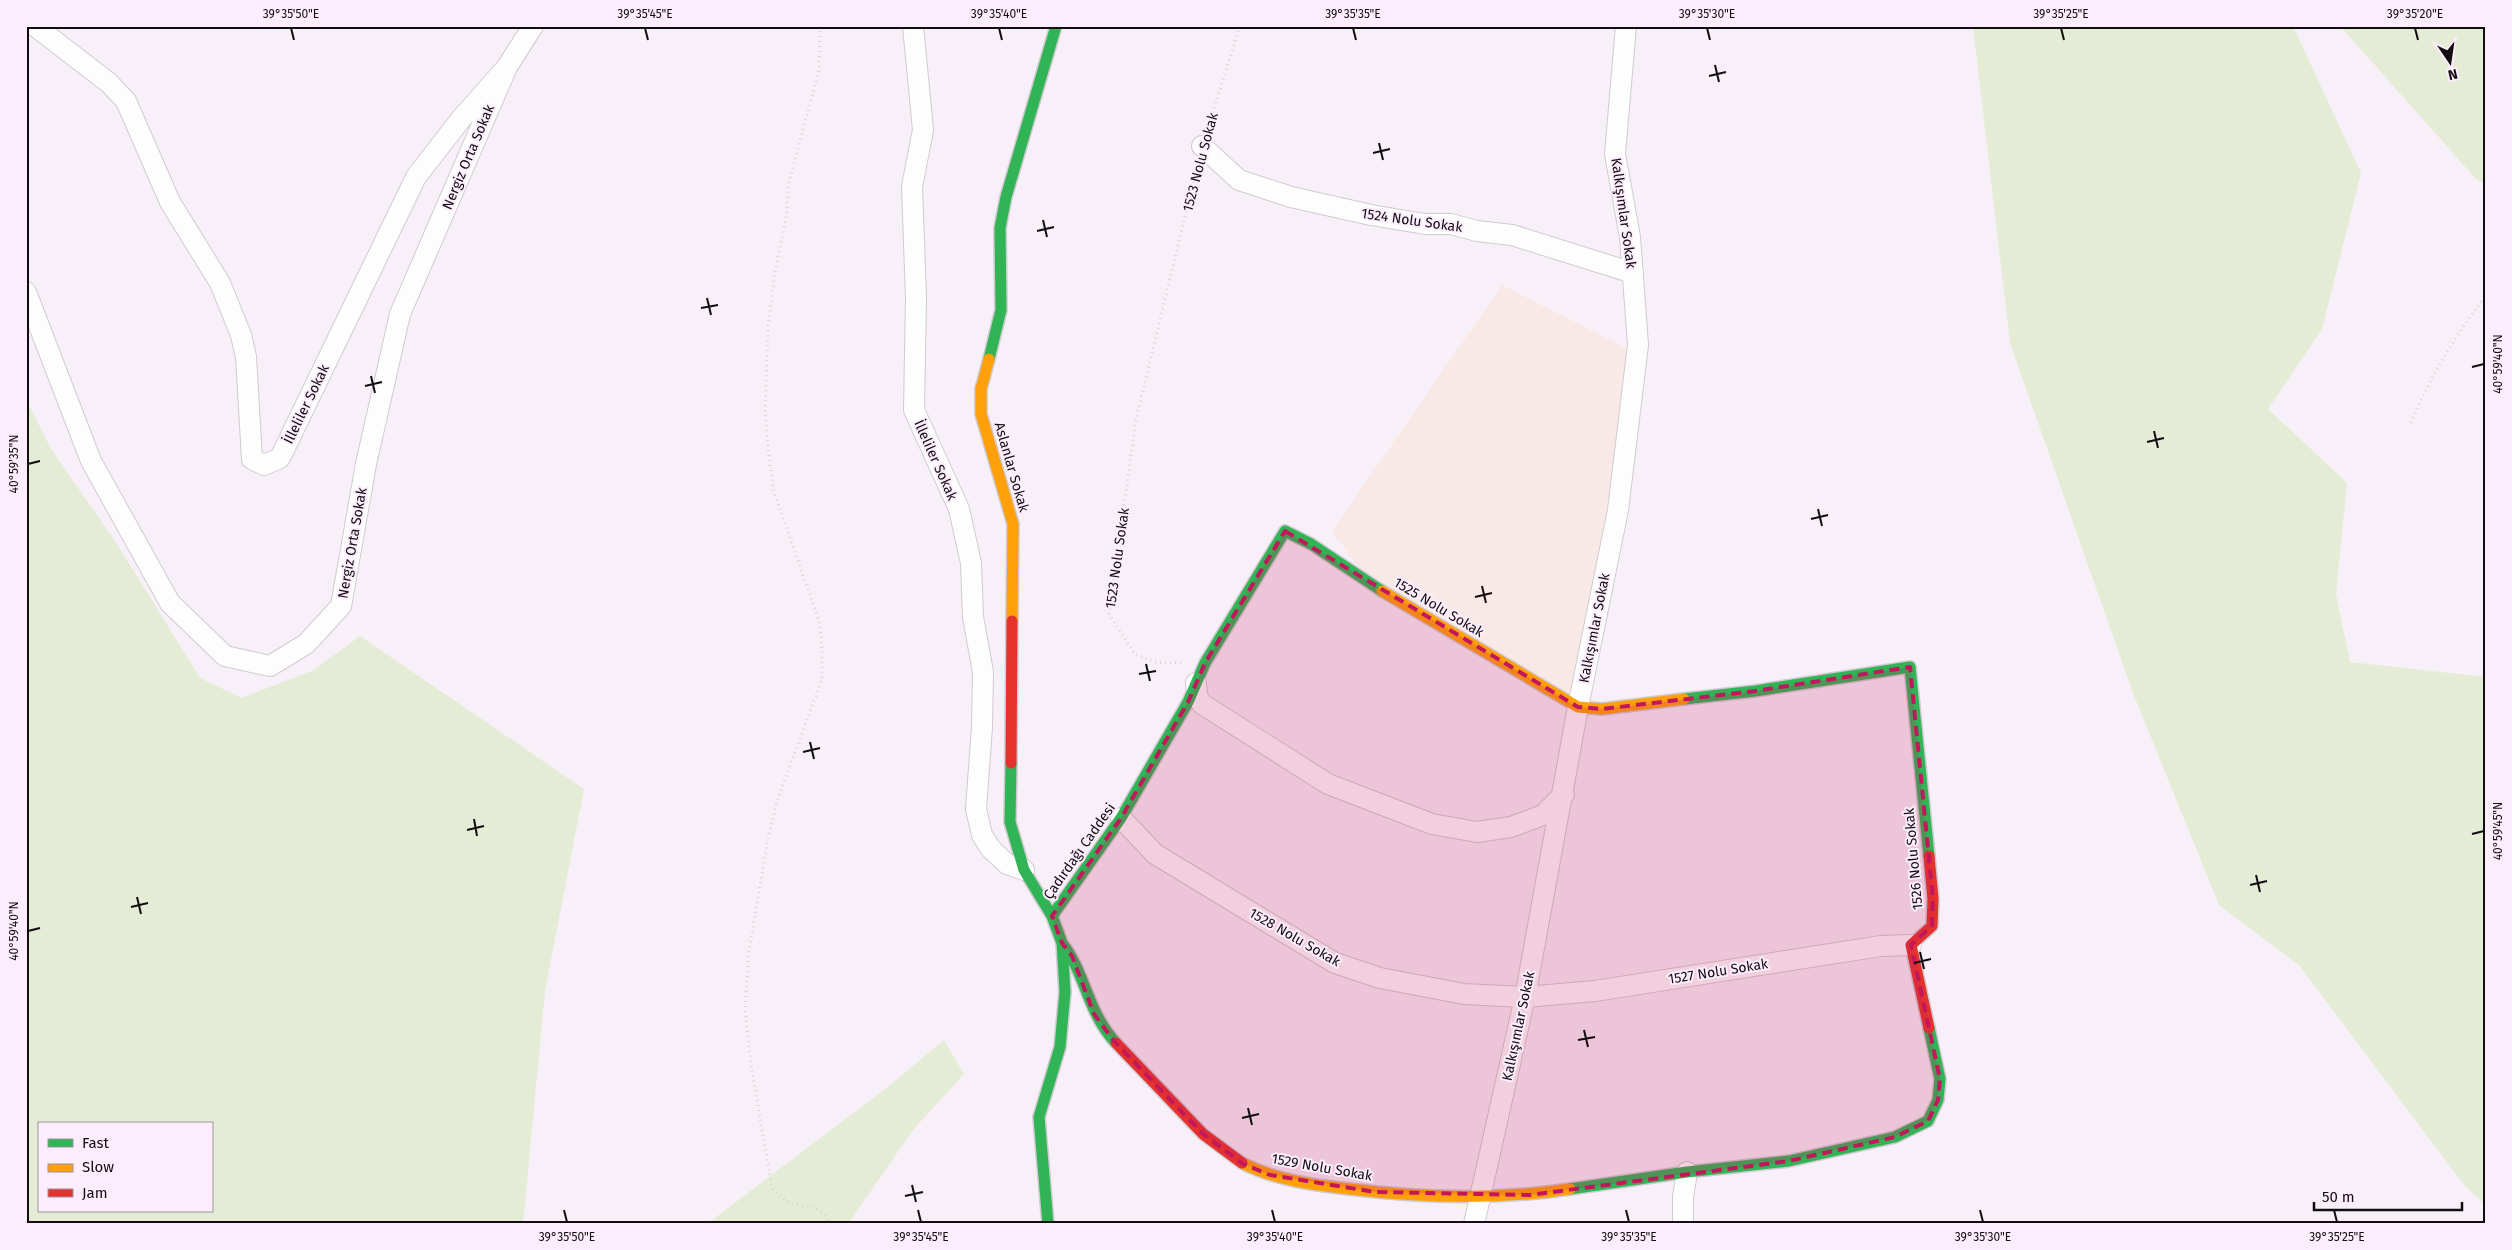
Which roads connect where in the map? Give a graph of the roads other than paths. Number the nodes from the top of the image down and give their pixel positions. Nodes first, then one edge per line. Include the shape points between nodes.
1 (35, 26) edge
2 (533, 26) edge
3 (913, 26) edge
4 (1056, 26) edge
5 (1626, 26) edge
6 (507, 67) junction
7 (1202, 146) road end
8 (1633, 273) junction
9 (26, 292) edge
10 (1285, 531) joint
11 (1196, 683) junction
12 (1578, 707) junction
13 (1564, 794) junction
14 (1121, 818) junction
15 (1024, 870) junction
16 (1052, 916) junction
17 (1062, 943) junction
18 (1911, 945) junction
19 (1525, 997) junction
20 (1687, 1172) junction
21 (1480, 1197) junction
22 (1048, 1224) edge
23 (1474, 1224) edge
24 (1683, 1224) edge

1 - 6 street, İlleliler Sokak via 109,83 126,101 170,202 220,283 241,335 246,357 252,459 264,465 280,458 416,176
2 - 6 street, İlleliler Sokak
3 - 15 street, İlleliler Sokak via 923,130 912,187 916,298 914,410 959,509 971,563 973,617 983,672 976,809 982,834 990,849 1007,864
4 - 15 street, Aslanlar Sokak via 1003,213 1000,228 1001,310 980,389 981,414 1013,524 1009,815
5 - 8 street, Kalkışımlar Sokak via 1615,154
6 - 9 street, Nergiz Orta Sokak via 400,314 366,464 340,606 306,644 270,666 225,656 170,603 91,461
7 - 8 street, 1524 Nolu Sokak via 1239,180 1282,194 1371,215 1512,235
8 - 12 street, Kalkışımlar Sokak via 1638,345 1619,500
10 - 11 street, Çadırdağı Caddesi
10 - 12 street, 1525 Nolu Sokak
11 - 13 street via 1197,696 1202,704 1328,784 1432,824 1477,832 1511,827 1543,815
11 - 14 street, Çadırdağı Caddesi
12 - 13 street, Kalkışımlar Sokak
12 - 18 street, 1526 Nolu Sokak via 1602,709 1755,691 1910,667 1933,899 1932,926
13 - 19 street, Kalkışımlar Sokak
14 - 16 street, Çadırdağı Caddesi
14 - 19 street, 1528 Nolu Sokak via 1156,854 1335,963 1380,978 1464,994
15 - 16 street, Aslanlar Sokak
16 - 17 street, Çadırdağı Caddesi
17 - 21 street, 1529 Nolu Sokak via 1072,956 1094,1014 1113,1040 1204,1134 1243,1164 1270,1175 1324,1186
17 - 22 street, Çadırdağı Caddesi via 1064,992 1060,1047 1039,1117
18 - 19 street, 1527 Nolu Sokak via 1881,946 1595,991
18 - 20 street via 1940,1079 1938,1100 1928,1121 1895,1137 1789,1161
19 - 21 street, Kalkışımlar Sokak
20 - 21 street, 1529 Nolu Sokak via 1530,1195
20 - 24 street
21 - 23 street, Kalkışımlar Sokak

